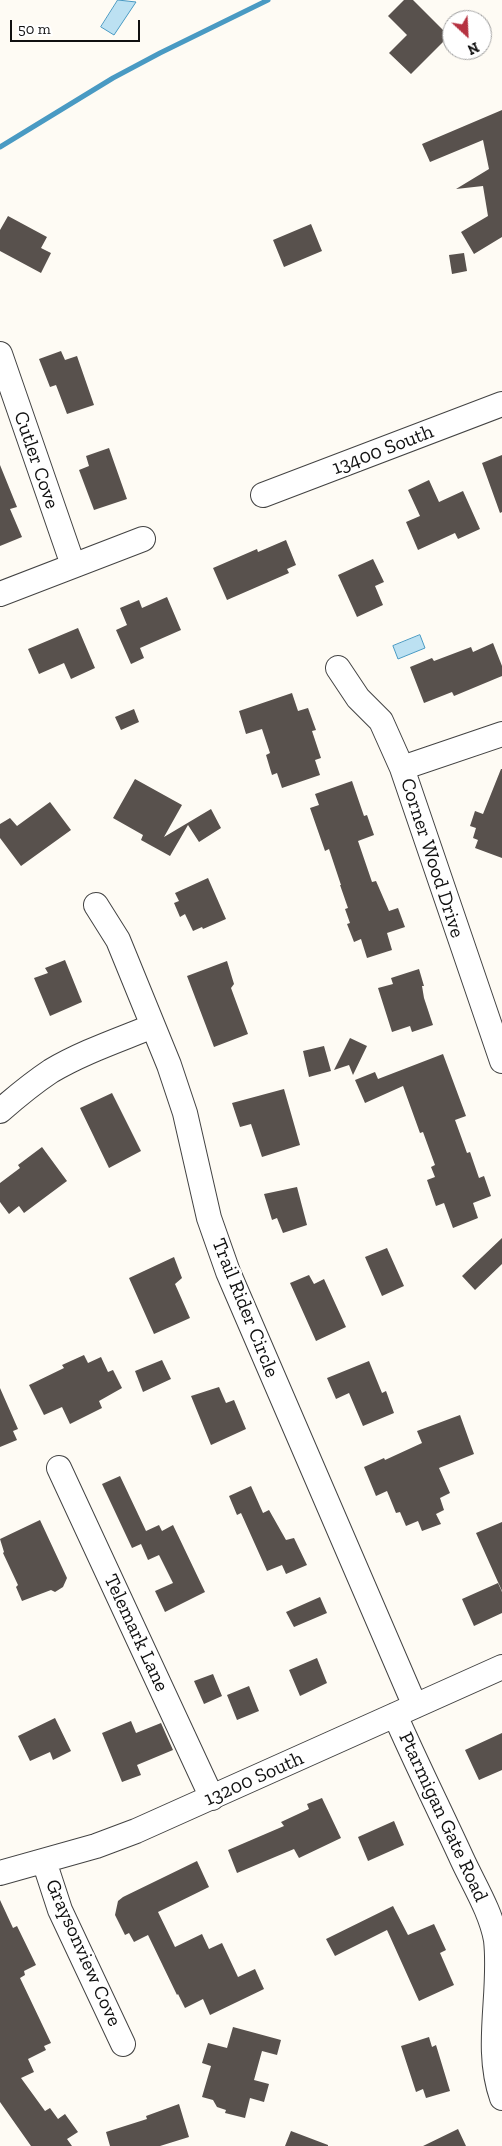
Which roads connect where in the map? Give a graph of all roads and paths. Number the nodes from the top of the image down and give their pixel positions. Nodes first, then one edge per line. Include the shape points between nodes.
1 (0, 354) edge
2 (502, 404) edge
3 (263, 495) dead end
4 (143, 539) dead end
5 (73, 565) junction
6 (0, 594) edge
7 (338, 668) dead end
8 (502, 734) edge
9 (402, 768) junction
10 (96, 905) dead end
11 (153, 1026) junction
12 (502, 1062) edge
13 (0, 1111) edge
14 (59, 1468) dead end
15 (502, 1667) edge
16 (405, 1710) junction
17 (212, 1798) junction
18 (44, 1861) junction
19 (0, 1872) edge
20 (123, 2044) dead end
21 (502, 2098) edge

1 - 5 street, Cutler Cove
2 - 3 street, 13400 South
4 - 5 street
5 - 6 street
7 - 9 street, Corner Wood Drive via 358,698 381,721
8 - 9 street
9 - 12 street, Corner Wood Drive
10 - 11 street, Trail Rider Circle via 118,940
11 - 13 street via 52,1070
11 - 16 street, Trail Rider Circle via 184,1113 209,1218 225,1263
14 - 17 street, Telemark Lane
15 - 16 street, 13200 South
16 - 17 street, 13200 South
16 - 21 street, Ptarmigan Gate Road via 496,1939 499,1977 494,2055
17 - 18 street, 13200 South via 136,1831
18 - 19 street, 13200 South
18 - 20 street, Graysonview Cove via 60,1910

